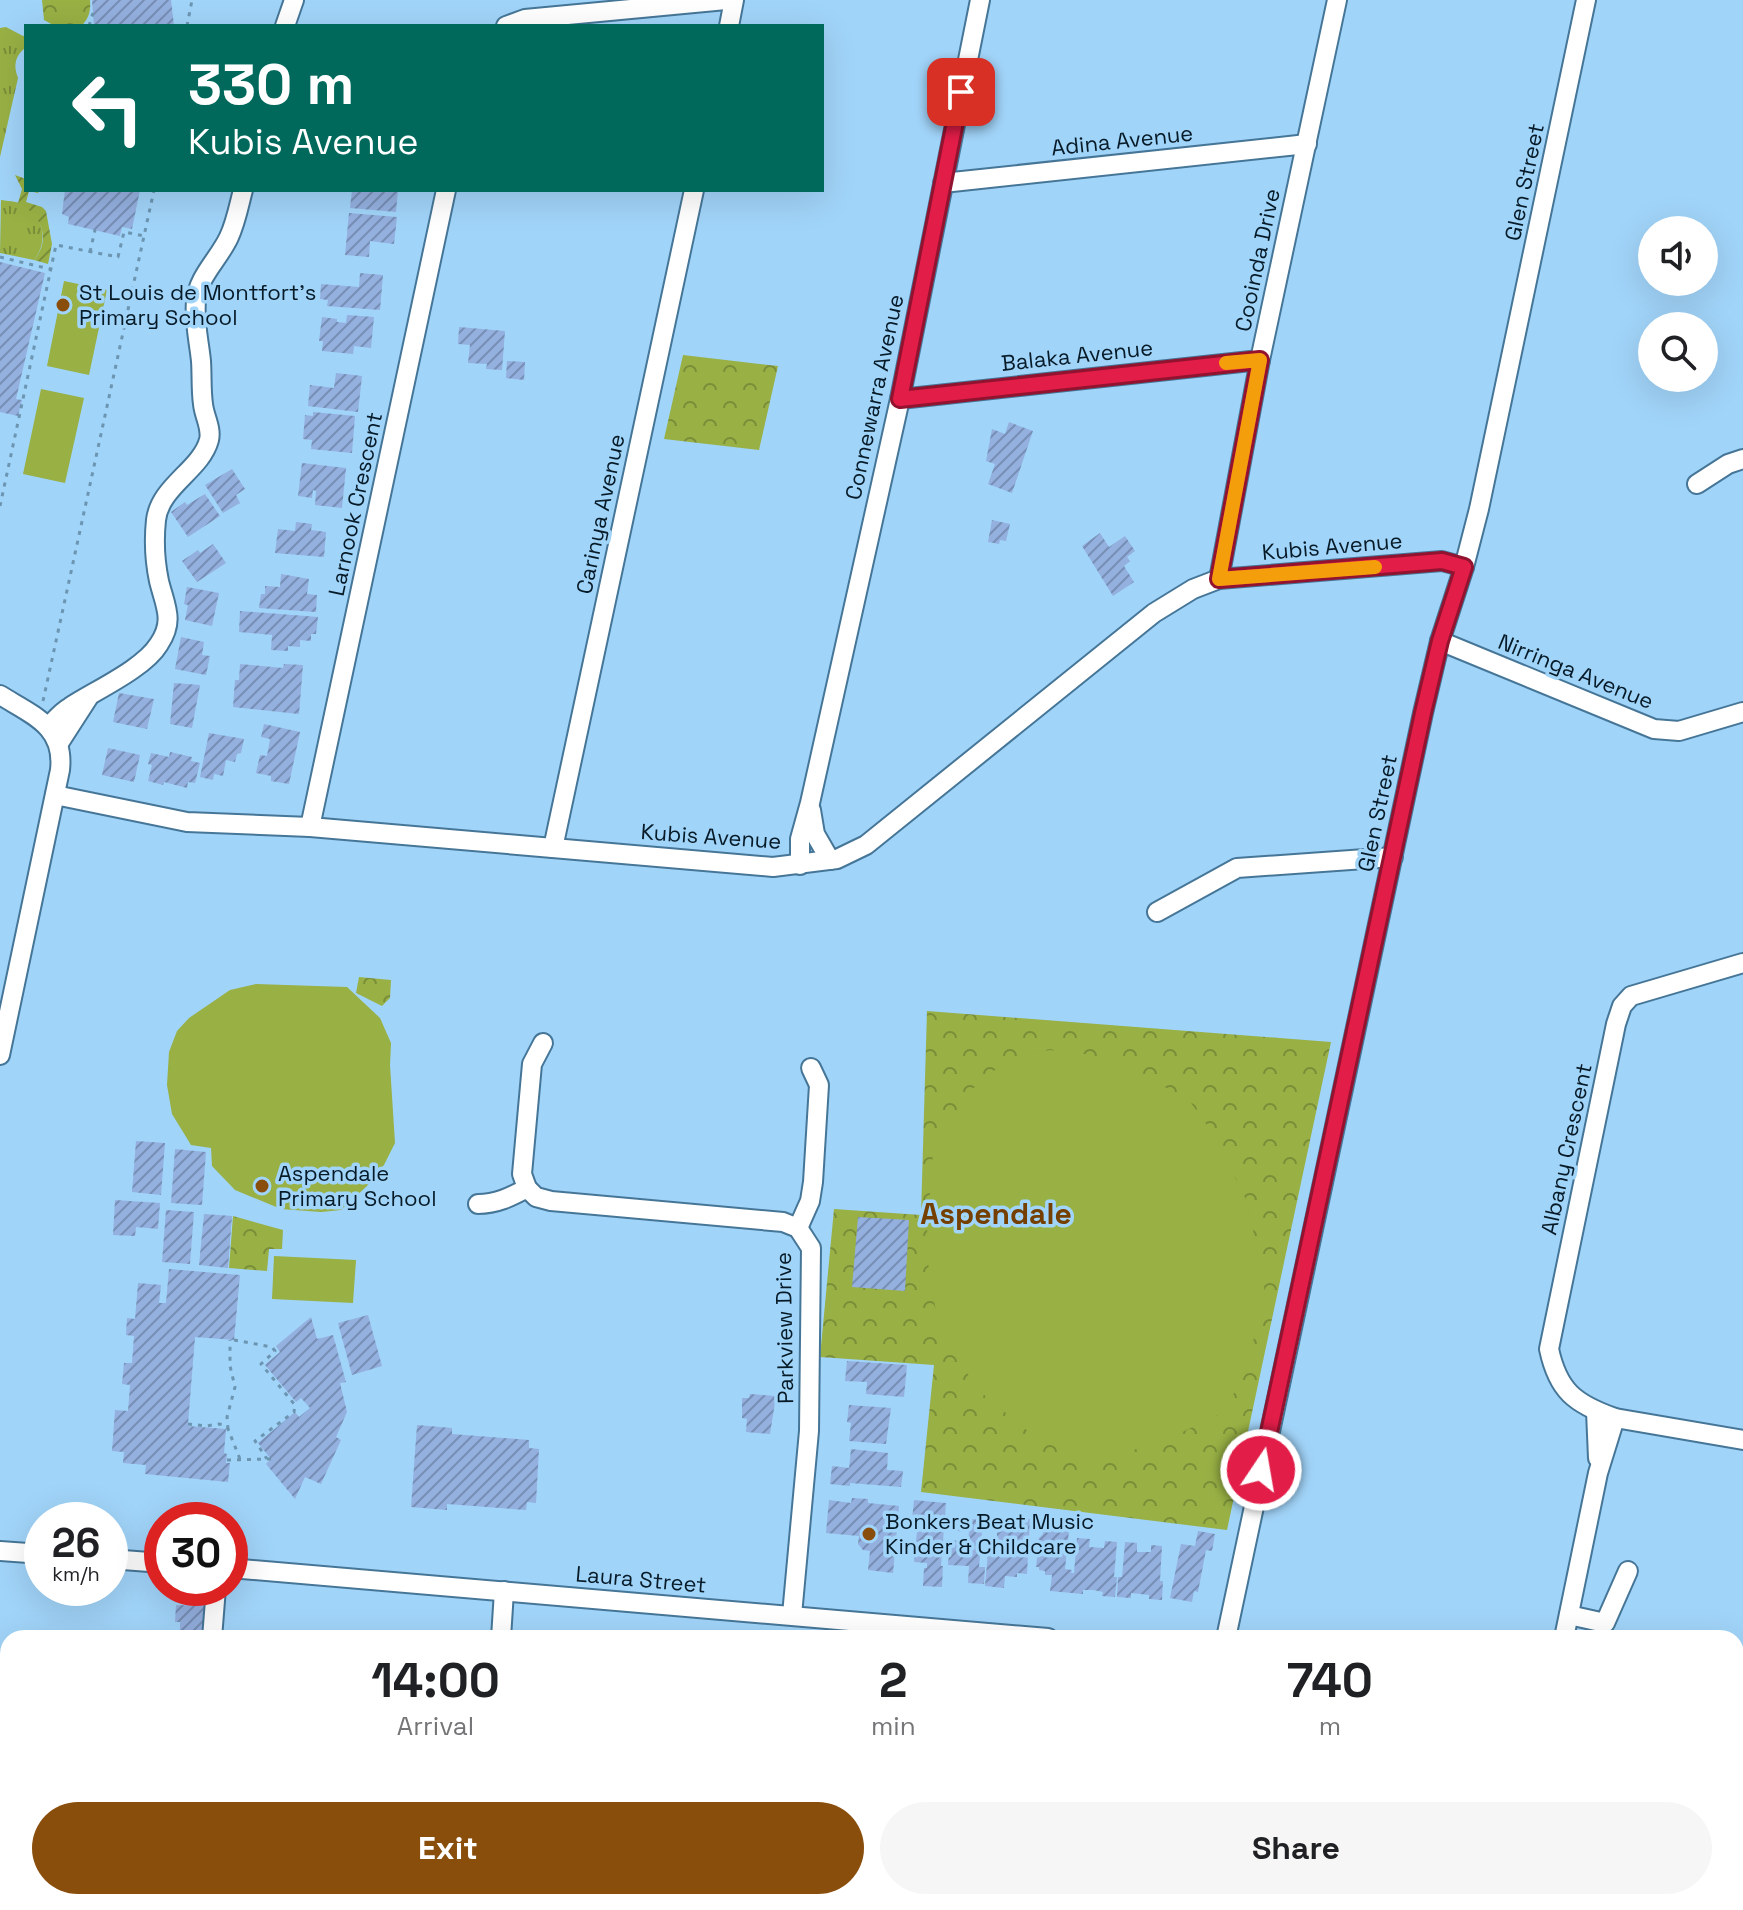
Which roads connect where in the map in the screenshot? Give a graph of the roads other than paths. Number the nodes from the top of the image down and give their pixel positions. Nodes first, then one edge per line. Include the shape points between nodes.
1 (294, 0) edge
2 (726, 0) edge
3 (734, 0) edge
4 (980, 0) edge
5 (1337, 0) edge
6 (1586, 0) edge
7 (286, 24) edge
8 (511, 24) edge
9 (729, 24) edge
10 (1307, 144) junction
11 (943, 183) junction
12 (242, 192) edge
13 (446, 192) edge
14 (694, 192) edge
15 (1260, 360) junction
16 (900, 399) junction
17 (1743, 459) edge
18 (1697, 484) dead end
19 (1464, 567) junction
20 (1219, 579) junction
21 (1440, 641) junction
22 (0, 695) edge
23 (90, 696) junction
24 (1743, 712) edge
25 (43, 724) junction
26 (59, 743) junction
27 (55, 795) junction
28 (810, 803) junction
29 (310, 827) junction
30 (553, 848) junction
31 (1393, 857) junction
32 (830, 860) junction
33 (800, 865) junction
34 (1157, 912) dead end
35 (1743, 963) edge
36 (543, 1043) dead end
37 (0, 1055) edge
38 (811, 1068) dead end
39 (527, 1188) junction
40 (478, 1204) dead end
41 (798, 1228) junction
42 (1596, 1411) junction
43 (1615, 1418) junction
44 (1743, 1440) edge
45 (1598, 1473) junction
46 (0, 1551) edge
47 (24, 1553) edge
48 (248, 1570) edge
49 (1628, 1571) dead end
50 (504, 1591) junction
51 (215, 1606) edge
52 (792, 1615) junction
53 (1569, 1615) junction
54 (213, 1630) edge
55 (502, 1630) edge
56 (898, 1630) edge
57 (1228, 1630) edge
58 (1566, 1630) edge

1 - 7 street
2 - 8 street
3 - 9 street
4 - 11 street, Connewarra Avenue
5 - 10 street, Cooinda Drive
6 - 19 street, Glen Street
10 - 11 street, Adina Avenue
10 - 15 street, Cooinda Drive
11 - 16 street, Connewarra Avenue
12 - 23 street via 229,236 196,297 208,441 157,514 157,567 168,626 153,653
13 - 29 street, Larnook Crescent
14 - 30 street, Carinya Avenue
15 - 16 street, Balaka Avenue
15 - 20 street, Cooinda Drive
16 - 28 street, Connewarra Avenue
17 - 18 street
19 - 20 street, Kubis Avenue via 1442,561
19 - 21 street, Glen Street
20 - 32 street, Kubis Avenue via 1154,613 866,845
21 - 24 street, Nirringa Avenue via 1654,729 1679,731
21 - 31 street, Glen Street
22 - 25 street
23 - 25 street
23 - 26 street
25 - 26 street
26 - 27 street
27 - 29 street, Kubis Avenue via 187,822
27 - 37 street
28 - 32 street, Connewarra Avenue via 815,834
28 - 33 street, Connewarra Avenue via 800,839
29 - 30 street, Kubis Avenue
30 - 33 street, Kubis Avenue
31 - 34 street via 1237,868
31 - 57 street, Glen Street
32 - 33 street, Kubis Avenue
35 - 42 street, Albany Crescent via 1631,996 1616,1024 1549,1349 1562,1386
36 - 39 street via 532,1064 522,1174
38 - 41 street via 819,1085 813,1182
39 - 40 street
39 - 41 street, Parkview Drive via 551,1201 783,1222
41 - 52 street, Parkview Drive via 811,1248 809,1431
42 - 43 street, Albany Crescent
42 - 45 street
43 - 44 street, Albany Crescent
43 - 45 street
45 - 53 street
46 - 47 street
48 - 50 street, Laura Street
49 - 53 street via 1605,1623
50 - 52 street, Laura Street
50 - 55 street
51 - 54 street
52 - 56 street, Laura Street
53 - 58 street

